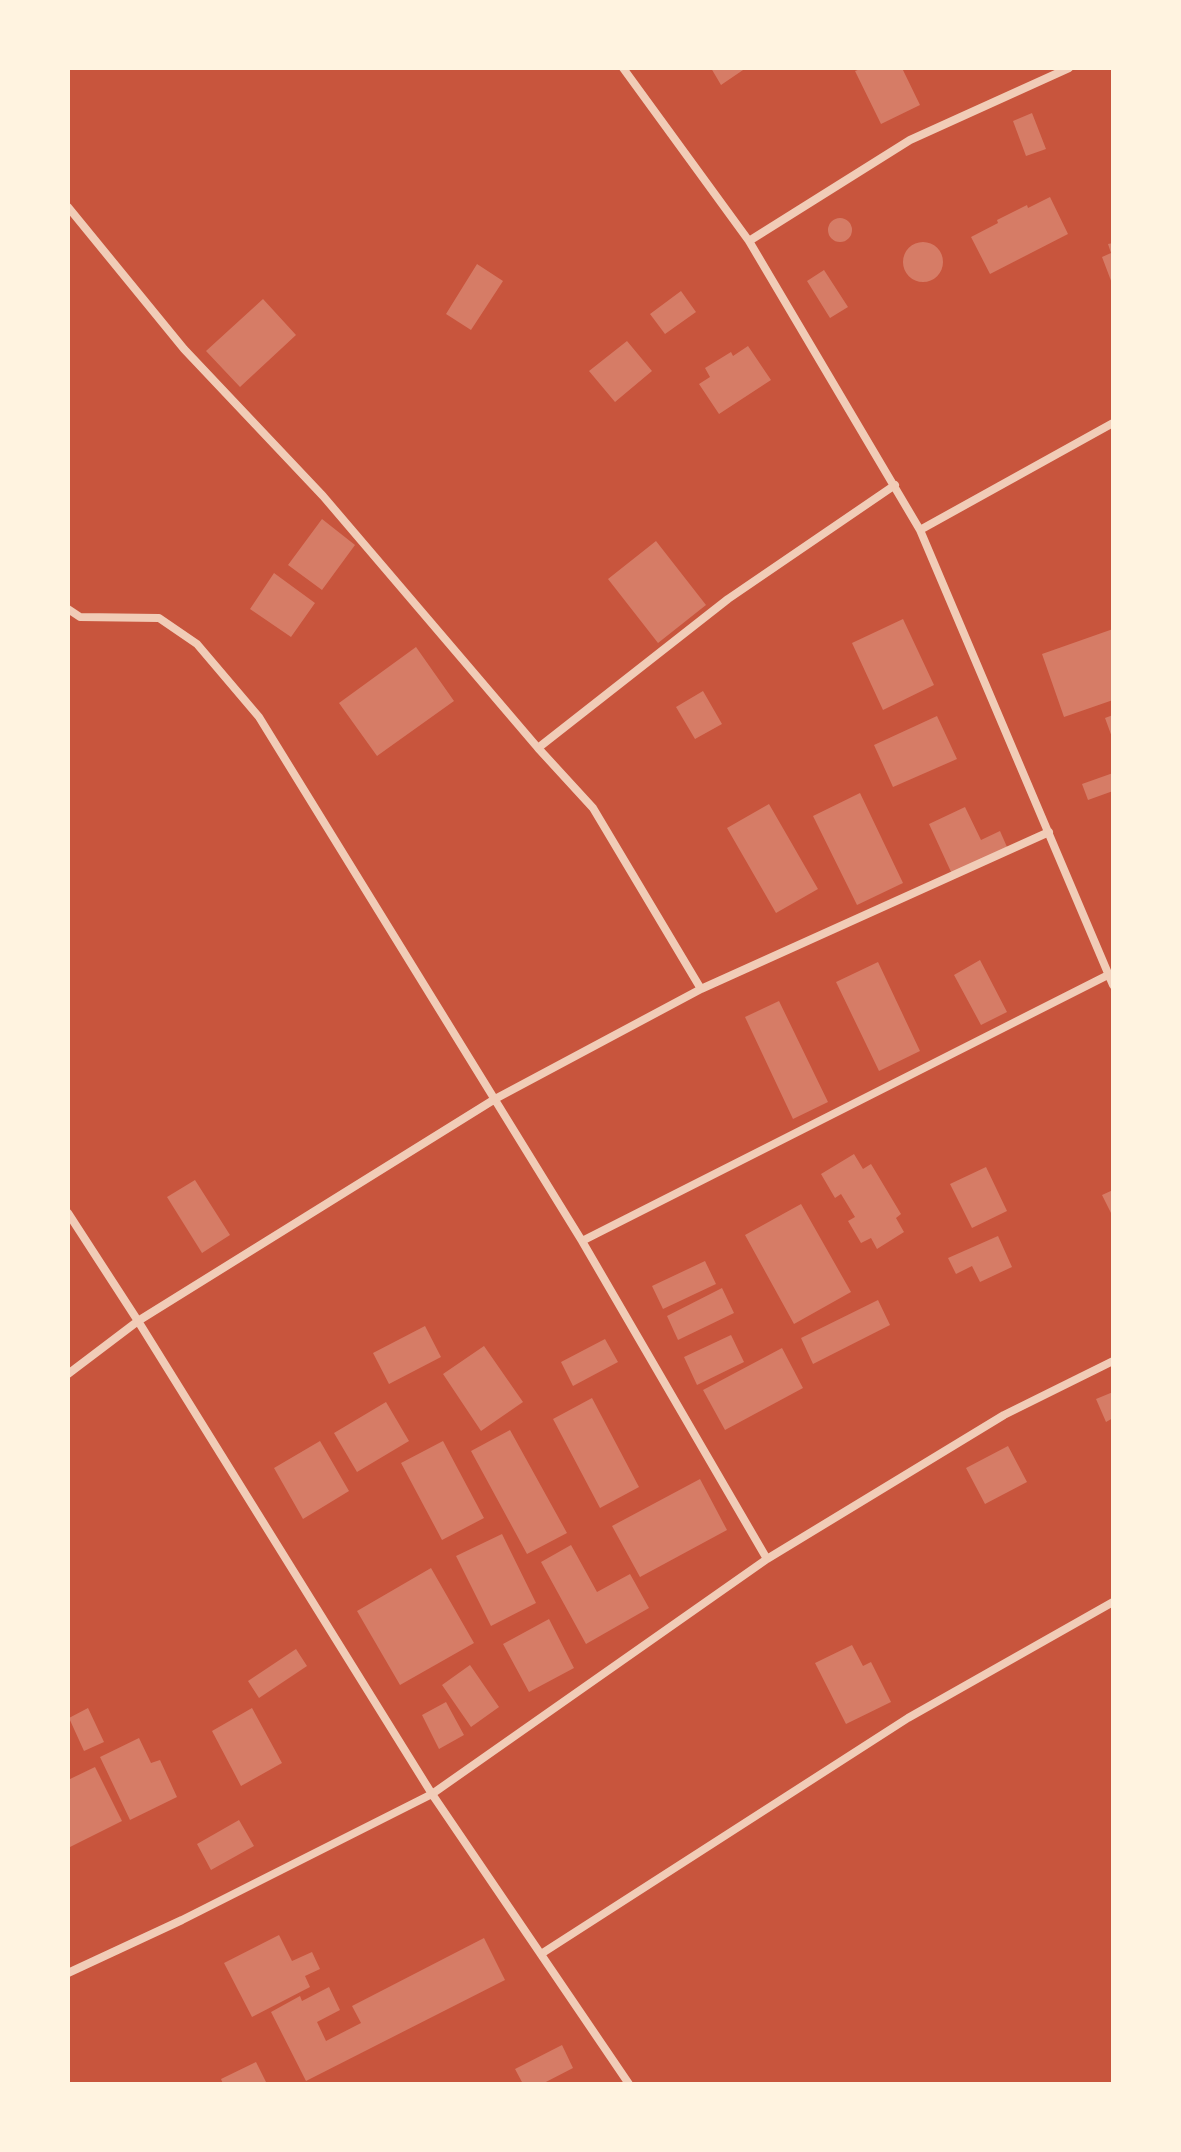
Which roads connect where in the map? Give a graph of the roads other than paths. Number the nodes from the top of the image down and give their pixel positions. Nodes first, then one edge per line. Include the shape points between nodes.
1 (623, 68) edge
2 (1069, 68) edge
3 (68, 207) edge
4 (749, 241) junction
5 (1113, 423) edge
6 (895, 485) junction
7 (920, 530) junction
8 (68, 609) edge
9 (538, 748) junction
10 (1049, 832) junction
11 (1108, 975) junction
12 (1113, 985) edge
13 (701, 989) junction
14 (495, 1099) junction
15 (68, 1213) edge
16 (582, 1241) junction
17 (138, 1321) junction
18 (1113, 1361) edge
19 (68, 1374) edge
20 (767, 1559) junction
21 (1113, 1602) edge
22 (432, 1794) junction
23 (541, 1954) junction
24 (68, 1973) edge
25 (629, 2084) edge

1 - 4 street
2 - 4 street via 910,140
3 - 9 street via 184,349 323,496
4 - 6 street
5 - 7 street
6 - 7 street
6 - 9 street via 728,599
7 - 10 street
8 - 14 street via 80,617 159,618 197,644 259,717
9 - 13 street via 593,808
10 - 11 street
10 - 13 street
11 - 12 street
11 - 16 street
13 - 14 street
14 - 16 street
14 - 17 street
15 - 17 street
16 - 20 street
17 - 19 street
17 - 22 street
18 - 20 street via 1004,1415
20 - 22 street
21 - 23 street via 908,1718
22 - 23 street
22 - 24 street
23 - 25 street

